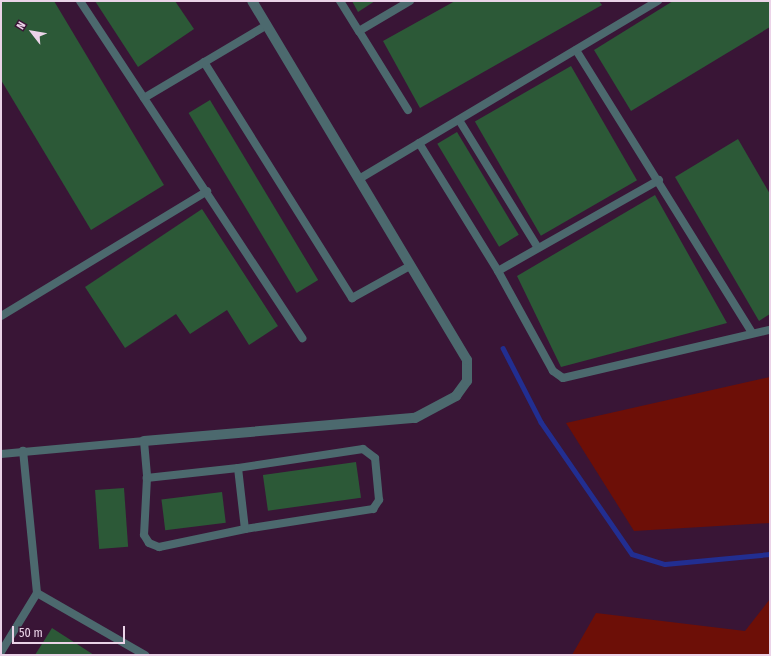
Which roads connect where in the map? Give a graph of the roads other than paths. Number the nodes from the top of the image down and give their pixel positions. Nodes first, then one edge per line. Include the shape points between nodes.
1 (80, 1) edge
2 (252, 1) edge
3 (340, 1) edge
4 (410, 1) edge
5 (658, 1) edge
6 (267, 25) junction
7 (359, 31) junction
8 (576, 50) junction
9 (204, 62) junction
10 (144, 98) junction
11 (408, 110) dead end
12 (459, 120) junction
13 (419, 143) junction
14 (359, 179) junction
15 (659, 180) junction
16 (207, 191) junction
17 (538, 248) junction
18 (410, 266) junction
19 (498, 271) junction
20 (1, 316) edge
21 (770, 330) edge
22 (752, 333) junction
23 (302, 338) dead end
24 (144, 441) junction
25 (23, 450) junction
26 (1, 454) edge
27 (238, 468) junction
28 (147, 478) junction
29 (245, 529) junction
30 (37, 593) junction
31 (1, 652) edge
32 (145, 655) edge

1 - 10 lane
2 - 6 street
3 - 7 lane
4 - 7 lane
5 - 8 lane
6 - 9 lane
6 - 14 street
7 - 11 lane
8 - 12 lane
8 - 15 lane
9 - 10 lane
9 - 18 lane via 352,298
10 - 16 lane
12 - 13 lane
12 - 17 lane
13 - 14 lane
13 - 19 lane
14 - 18 street
15 - 17 lane
15 - 22 lane
16 - 20 lane
16 - 23 lane
17 - 19 lane
18 - 24 street via 467,360 467,381 456,396 415,418
19 - 22 lane via 553,370 563,378
21 - 22 lane
24 - 25 lane
24 - 28 lane
25 - 26 lane
25 - 30 lane
27 - 28 lane
27 - 29 lane
27 - 29 lane via 363,449 376,458 379,500 373,509
28 - 29 lane via 144,535 149,542 159,546
30 - 31 lane
30 - 32 lane

